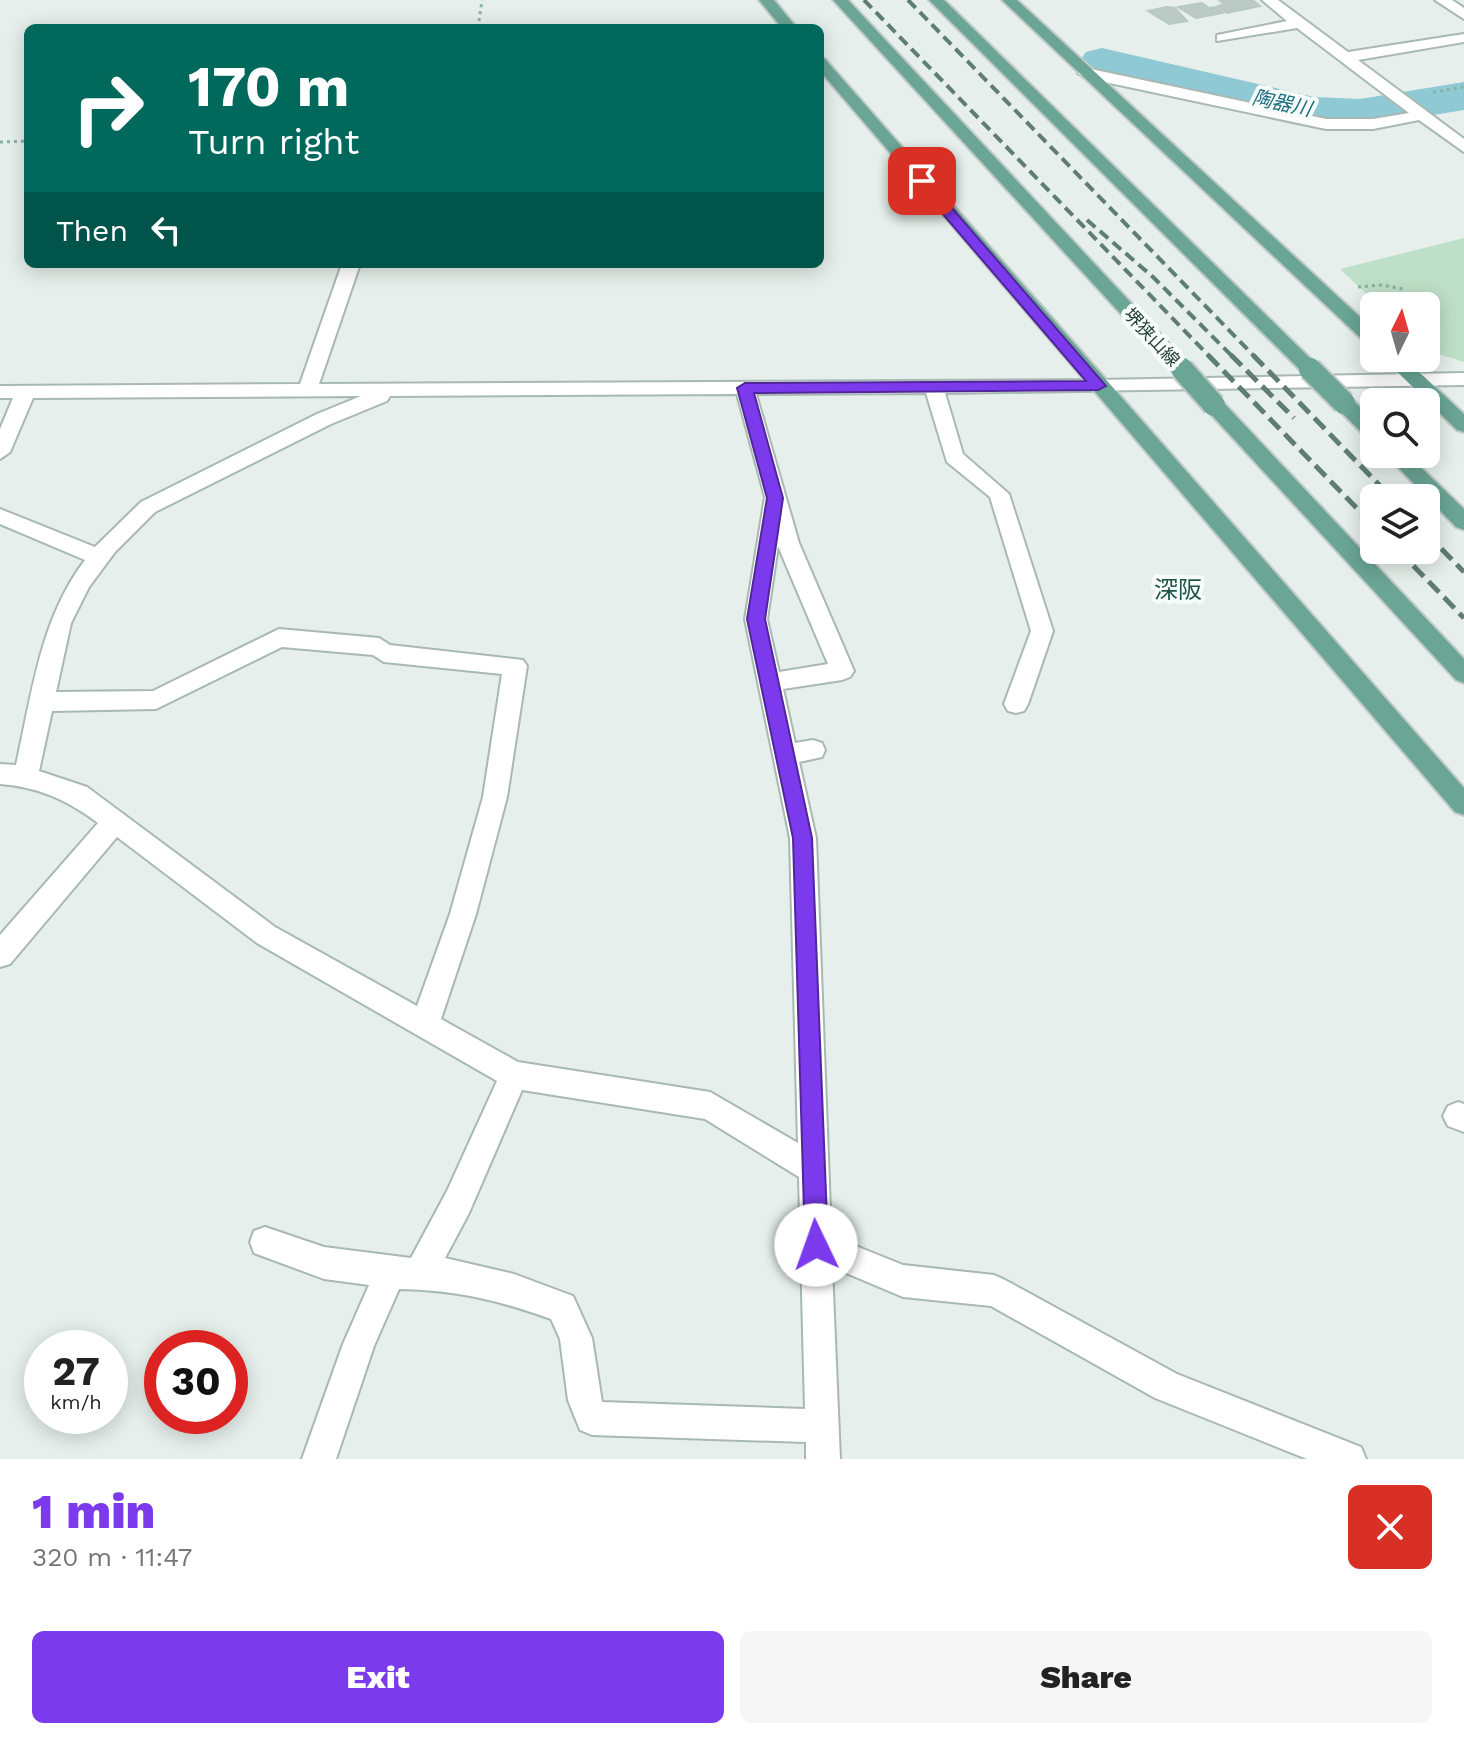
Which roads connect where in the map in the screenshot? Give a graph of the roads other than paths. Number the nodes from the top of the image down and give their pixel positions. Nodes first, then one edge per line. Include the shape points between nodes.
1 (766, 0) edge
2 (840, 0) edge
3 (936, 0) edge
4 (1009, 0) edge
5 (1269, 0) edge
6 (1442, 0) edge
7 (1464, 15) edge
8 (1299, 23) junction
9 (787, 24) edge
10 (1222, 38) dead end
11 (1464, 38) edge
12 (1345, 57) junction
13 (824, 67) edge
14 (1086, 73) junction
15 (1419, 113) junction
16 (1464, 147) edge
17 (350, 268) edge
18 (1360, 327) edge
19 (1408, 372) edge
20 (1464, 379) edge
21 (1419, 382) junction
22 (933, 385) junction
23 (1098, 386) junction
24 (745, 388) junction
25 (392, 391) junction
26 (0, 392) edge
27 (26, 392) junction
28 (307, 392) junction
29 (1360, 419) edge
30 (1464, 425) edge
31 (0, 452) edge
32 (1409, 468) edge
33 (775, 498) junction
34 (0, 516) edge
35 (1464, 522) edge
36 (99, 557) junction
37 (1464, 674) edge
38 (770, 682) junction
39 (42, 702) junction
40 (1016, 704) dead end
41 (813, 750) dead end
42 (784, 754) junction
43 (13, 775) edge
44 (1464, 805) edge
45 (115, 821) junction
46 (0, 955) edge
47 (425, 1024) junction
48 (514, 1075) junction
49 (812, 1168) junction
50 (265, 1242) dead end
51 (816, 1245) junction
52 (405, 1273) junction
53 (823, 1426) junction
54 (319, 1459) edge
55 (823, 1459) edge
56 (1349, 1459) edge

1 - 9 main road
2 - 37 main road, 堺狭山線, bridge
3 - 29 main road, bridge
4 - 14 main road
5 - 8 street
6 - 7 street
8 - 10 street
8 - 12 street
11 - 12 street
12 - 15 street
13 - 23 main road
14 - 15 street via 1326,124 1373,124
14 - 18 main road
15 - 16 street
17 - 28 street
19 - 21 main road
20 - 21 street
21 - 23 street
21 - 30 main road
22 - 23 street
22 - 24 street
22 - 40 street via 954,457 999,494 1042,631
23 - 44 main road
24 - 25 street
24 - 33 street
25 - 28 street
25 - 36 street via 148,507
26 - 27 street
27 - 28 street
27 - 31 street
32 - 35 main road
33 - 38 street via 756,619
33 - 38 street via 788,543 842,671
34 - 36 street
36 - 39 street via 60,623
38 - 42 street
39 - 43 street
39 - 47 street via 156,700 279,638 515,666 495,797
41 - 42 street
42 - 49 street via 803,838
43 - 45 street via 78,794
45 - 46 street
45 - 47 street via 266,935
47 - 48 street
48 - 49 street via 710,1106
48 - 52 street via 458,1202
49 - 51 street
50 - 52 street via 324,1263
51 - 53 street
51 - 56 street via 903,1281 994,1291 1167,1386
52 - 53 street via 447,1274 562,1307 576,1338 584,1400 592,1418
52 - 54 street via 359,1344
53 - 55 street

